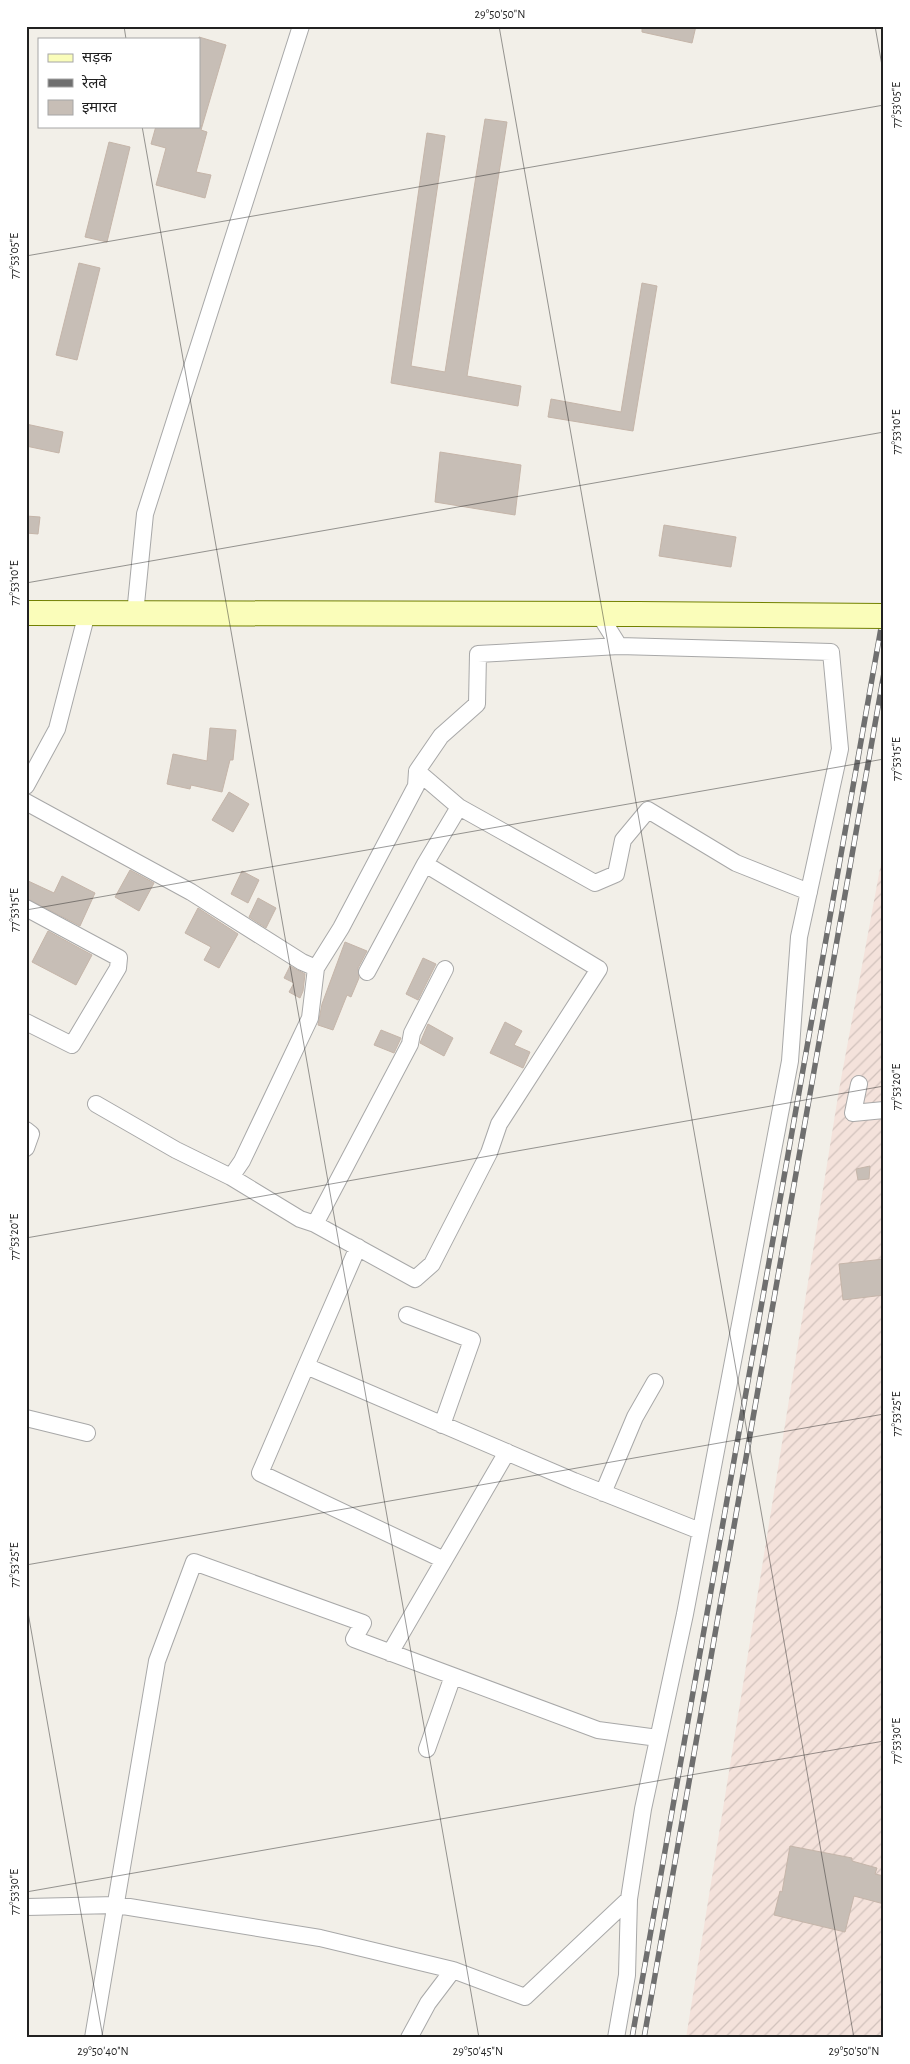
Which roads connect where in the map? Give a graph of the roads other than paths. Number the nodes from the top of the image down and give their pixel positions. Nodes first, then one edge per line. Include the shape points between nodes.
1 (301, 26) edge
2 (26, 614) edge
3 (88, 614) junction
4 (135, 614) junction
5 (599, 614) junction
6 (884, 616) edge
7 (619, 646) junction
8 (417, 771) junction
9 (26, 786) edge
10 (26, 802) edge
11 (459, 807) junction
12 (424, 864) junction
13 (809, 892) junction
14 (26, 908) edge
15 (316, 968) junction
16 (446, 969) dead end
17 (367, 972) dead end
18 (26, 1022) edge
19 (859, 1084) dead end
20 (96, 1104) dead end
21 (884, 1110) edge
22 (26, 1130) edge
23 (26, 1148) edge
24 (231, 1177) junction
25 (315, 1224) junction
26 (358, 1247) junction
27 (407, 1315) dead end
28 (306, 1366) junction
29 (655, 1382) dead end
30 (26, 1418) edge
31 (442, 1425) junction
32 (87, 1432) dead end
33 (507, 1452) junction
34 (603, 1493) junction
35 (700, 1532) junction
36 (444, 1560) junction
37 (390, 1653) junction
38 (454, 1676) junction
39 (658, 1738) junction
40 (427, 1749) dead end
41 (629, 1899) junction
42 (117, 1905) junction
43 (26, 1907) edge
44 (453, 1970) junction
45 (93, 2038) edge
46 (409, 2038) edge
47 (616, 2038) edge

1 - 4 street via 145,514
2 - 3 main road
3 - 4 main road
3 - 9 street via 58,729
4 - 5 main road
5 - 6 main road, bridge
5 - 7 street
7 - 8 street via 478,654 477,704 441,736
7 - 13 street via 831,652 840,749
8 - 11 street
8 - 15 street via 416,786 342,928
10 - 15 street via 191,892
11 - 12 street
11 - 13 street via 595,883 616,874 623,840 648,810 736,863
12 - 17 street
12 - 26 street via 599,969 499,1124 489,1153 432,1264 415,1279
13 - 35 street via 799,937 790,1061
14 - 18 street via 119,958 118,968 72,1045
15 - 24 street via 310,1018 242,1161
16 - 25 street
19 - 21 street via 853,1113
20 - 24 street
22 - 23 street via 31,1134
24 - 25 street via 300,1219
25 - 26 street
26 - 28 street
27 - 31 street via 472,1340
28 - 31 street
28 - 36 street via 260,1472
29 - 34 street via 635,1417
30 - 32 street
31 - 33 street
33 - 34 street
33 - 36 street
34 - 35 street
35 - 39 street
36 - 37 street
37 - 38 street
37 - 42 street via 354,1640 363,1623 194,1562 157,1661
38 - 39 street via 598,1730
38 - 40 street
39 - 41 street
41 - 44 street via 525,1997
41 - 47 street via 627,1975
42 - 43 street
42 - 44 street via 320,1938
42 - 45 street
44 - 46 street via 428,2003

